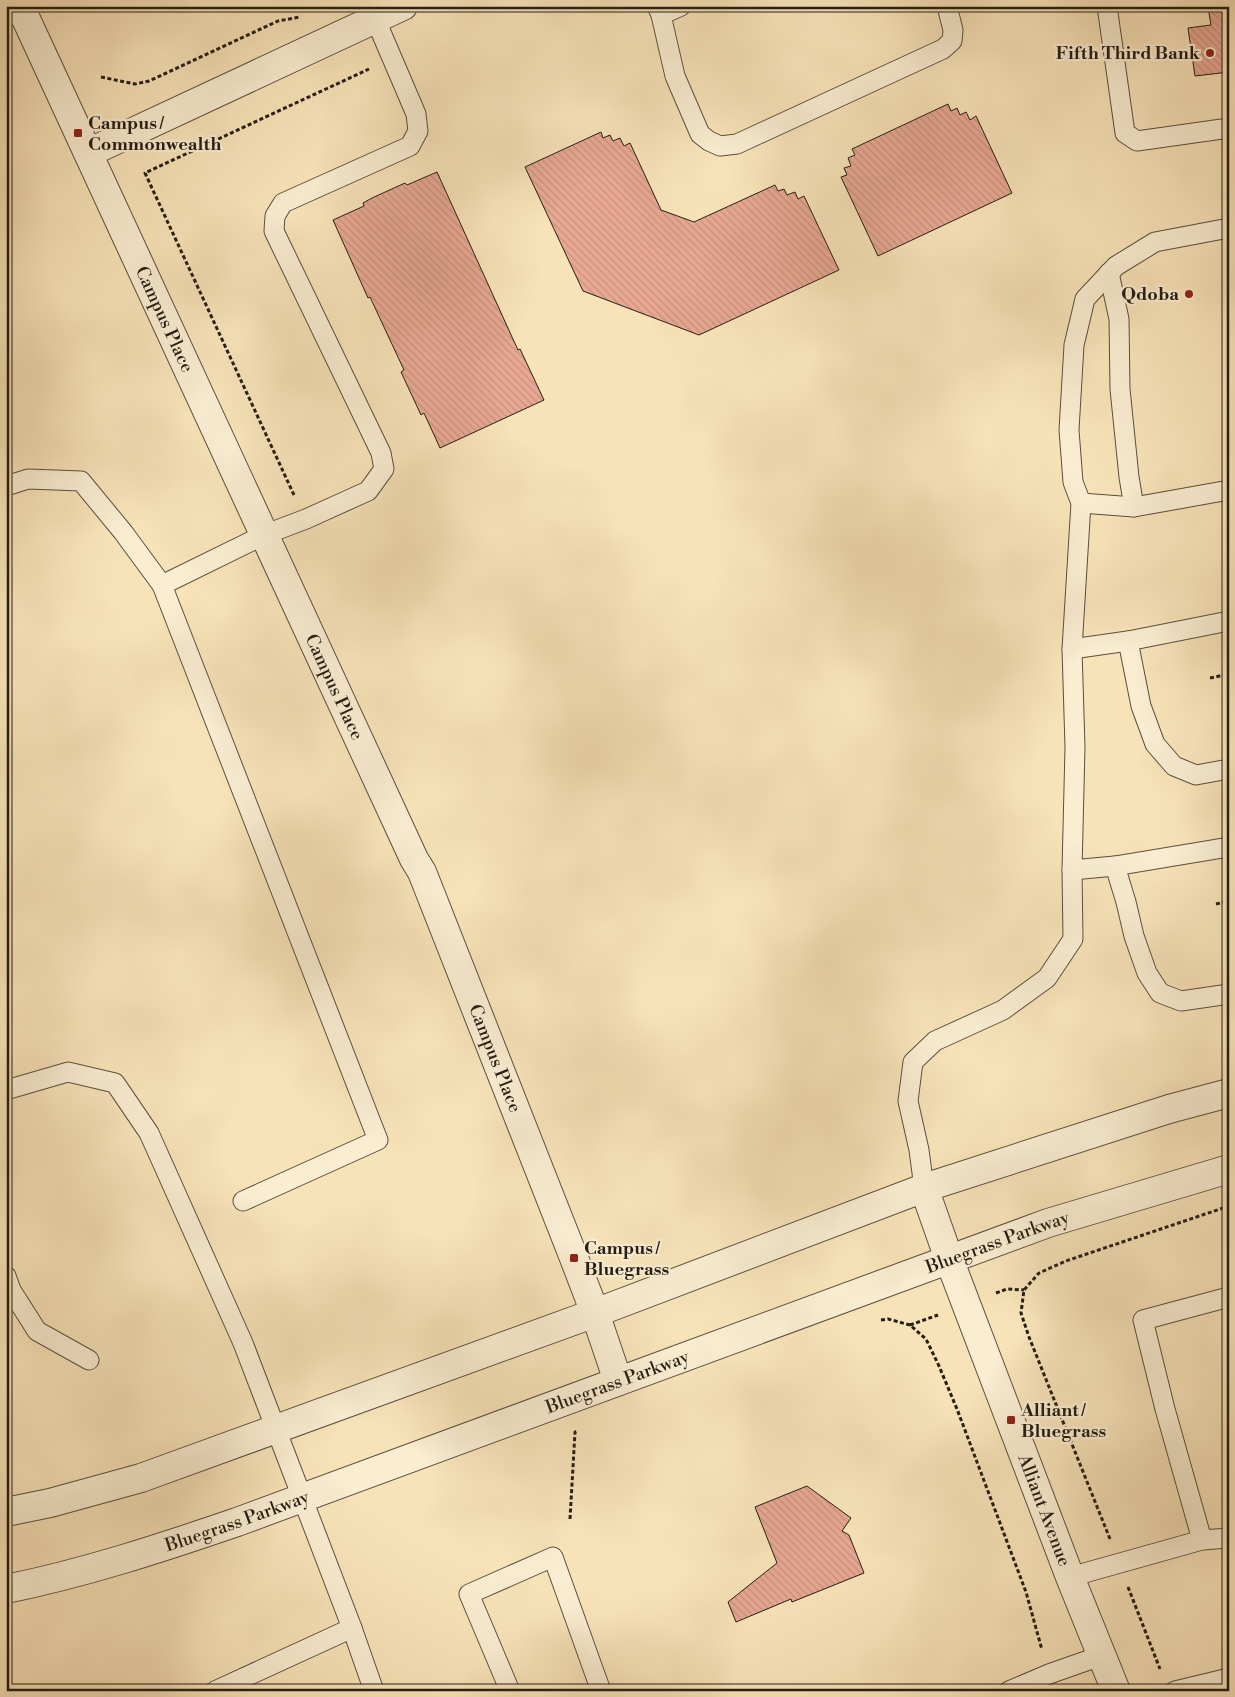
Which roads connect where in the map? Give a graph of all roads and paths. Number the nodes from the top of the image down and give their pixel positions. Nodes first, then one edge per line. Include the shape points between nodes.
1 (20, 6) edge
2 (403, 6) edge
3 (681, 6) edge
4 (947, 6) edge
5 (1106, 6) edge
6 (659, 11) edge
7 (373, 12) edge
8 (304, 17) dead end
9 (392, 58) junction
10 (101, 77) dead end
11 (1229, 128) edge
12 (88, 153) junction
13 (1229, 228) edge
14 (1109, 273) junction
15 (6, 486) edge
16 (1229, 490) edge
17 (1081, 504) junction
18 (1134, 507) junction
19 (306, 519) junction
20 (264, 535) junction
21 (162, 585) junction
22 (1229, 621) edge
23 (1128, 641) junction
24 (1072, 649) junction
25 (1229, 674) edge
26 (1210, 678) dead end
27 (1229, 769) edge
28 (1229, 847) edge
29 (1115, 866) junction
30 (1072, 870) junction
31 (1229, 901) edge
32 (1216, 904) dead end
33 (1229, 994) edge
34 (6, 1090) edge
35 (1229, 1093) edge
36 (1229, 1170) edge
37 (924, 1188) junction
38 (242, 1201) dead end
39 (1229, 1206) edge
40 (949, 1259) junction
41 (6, 1276) edge
42 (1228, 1298) edge
43 (595, 1313) junction
44 (873, 1321) dead end
45 (89, 1360) dead end
46 (618, 1381) junction
47 (584, 1427) dead end
48 (276, 1430) junction
49 (302, 1498) junction
50 (6, 1512) edge
51 (570, 1519) dead end
52 (1229, 1538) edge
53 (1202, 1540) junction
54 (1119, 1564) junction
55 (1070, 1577) junction
56 (6, 1589) edge
57 (352, 1628) junction
58 (1102, 1655) junction
59 (1049, 1674) junction
60 (1229, 1678) edge
61 (1170, 1684) edge
62 (215, 1691) edge
63 (374, 1691) edge
64 (510, 1691) edge
65 (601, 1691) edge
66 (1009, 1691) edge
67 (1116, 1691) edge

1 - 12 street, Campus Place
2 - 7 street
3 - 6 lane
4 - 6 lane via 953,30 952,41 943,49 737,144 720,146 700,134 675,76
5 - 11 lane via 1125,134 1137,141
7 - 9 lane
7 - 12 street
8 - 10 path via 278,21 148,81 135,84
9 - 19 lane via 416,114 418,131 410,146 283,203 275,216 274,231 381,453 384,469 368,491
9 - 19 path via 145,173
12 - 20 street, Campus Place
13 - 14 lane via 1155,242
14 - 17 lane via 1085,299 1074,345 1069,430 1073,482
14 - 18 lane via 1119,319 1120,389
15 - 21 lane via 28,479 81,481
16 - 18 lane
17 - 18 lane
17 - 24 lane
19 - 20 lane
20 - 21 lane
20 - 43 street, Campus Place via 422,872
21 - 38 lane via 378,1140
22 - 23 lane
23 - 24 lane
23 - 27 lane via 1141,706 1155,744 1174,766 1196,775
24 - 30 lane via 1075,747
25 - 26 path
28 - 29 lane
29 - 30 lane
29 - 33 lane via 1147,973 1160,993 1181,1000
30 - 37 lane via 1073,939 1047,978 1003,1010 935,1041 914,1062 908,1101
31 - 32 path
34 - 48 lane via 68,1072 115,1083 149,1133 244,1343
35 - 37 street via 1169,1109
36 - 40 street, Bluegrass Parkway via 1048,1223
37 - 40 street, Alliant Avenue
37 - 43 street
39 - 54 path via 1066,1261 1039,1274 1024,1290 1021,1313 1029,1337
40 - 46 street, Bluegrass Parkway
40 - 55 street, Alliant Avenue
41 - 45 lane via 11,1290 37,1331
42 - 53 lane via 1143,1320 1164,1409
43 - 46 street, Campus Place
43 - 48 street
44 - 59 path via 888,1319 910,1325 926,1339 957,1409 1026,1592
46 - 49 street, Bluegrass Parkway
47 - 51 path via 575,1432
48 - 49 lane
48 - 50 street via 141,1478
49 - 56 street, Bluegrass Parkway via 141,1555
49 - 57 lane
52 - 53 lane
53 - 54 lane
54 - 55 lane
54 - 61 path via 1157,1662
55 - 58 street, Alliant Avenue
57 - 62 lane
57 - 63 lane
58 - 59 lane
58 - 67 street, Alliant Avenue
59 - 66 lane
60 - 61 lane
64 - 65 lane via 469,1594 552,1557

